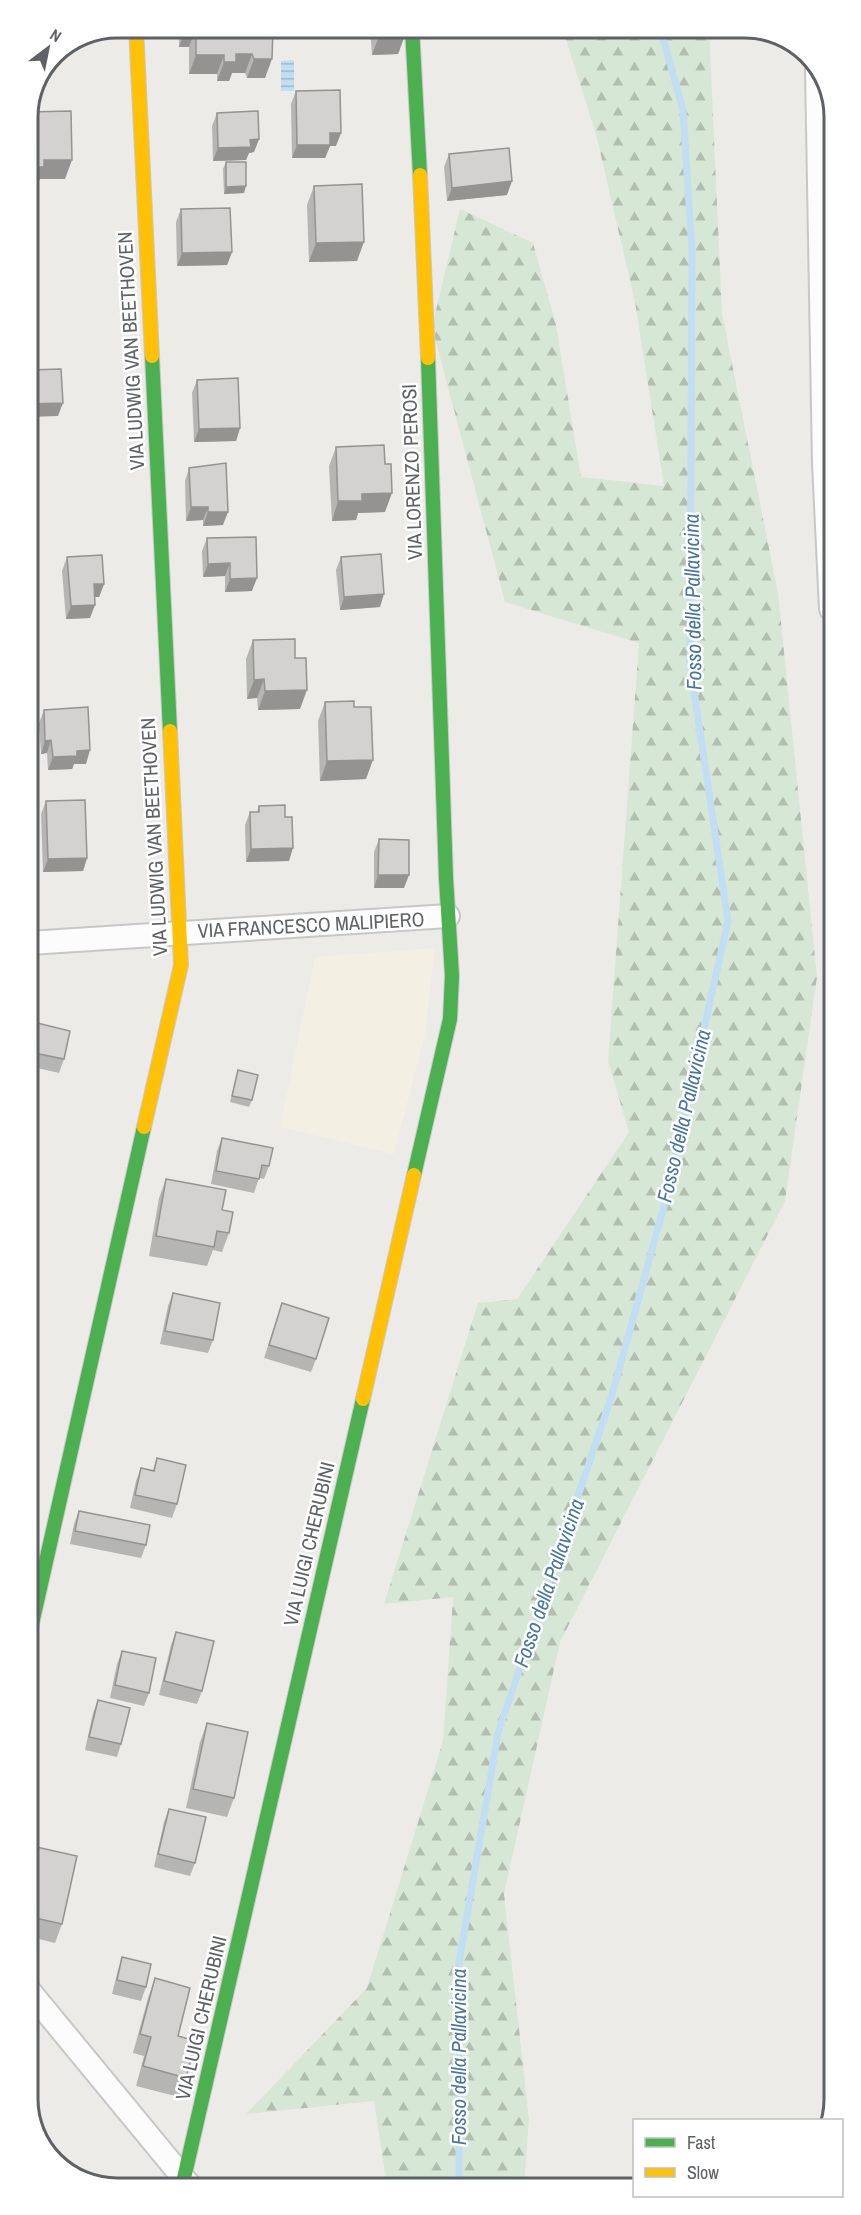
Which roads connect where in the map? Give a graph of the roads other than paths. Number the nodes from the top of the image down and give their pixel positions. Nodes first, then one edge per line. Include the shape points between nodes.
1 (136, 38) edge
2 (413, 38) edge
3 (817, 87) edge
4 (824, 463) edge
5 (448, 916) junction
6 (177, 932) junction
7 (38, 942) edge
8 (38, 1593) edge
9 (38, 2001) edge
10 (183, 2177) edge
11 (189, 2177) edge

1 - 6 street, VIA LUDWIG VAN BEETHOVEN
2 - 5 street, VIA LORENZO PEROSI
3 - 4 street
5 - 6 street, VIA FRANCESCO MALIPIERO
5 - 11 street, VIA LUIGI CHERUBINI via 450,1019
6 - 7 street, VIA FRANCESCO MALIPIERO
6 - 8 street, VIA LUDWIG VAN BEETHOVEN via 181,965
9 - 10 street

